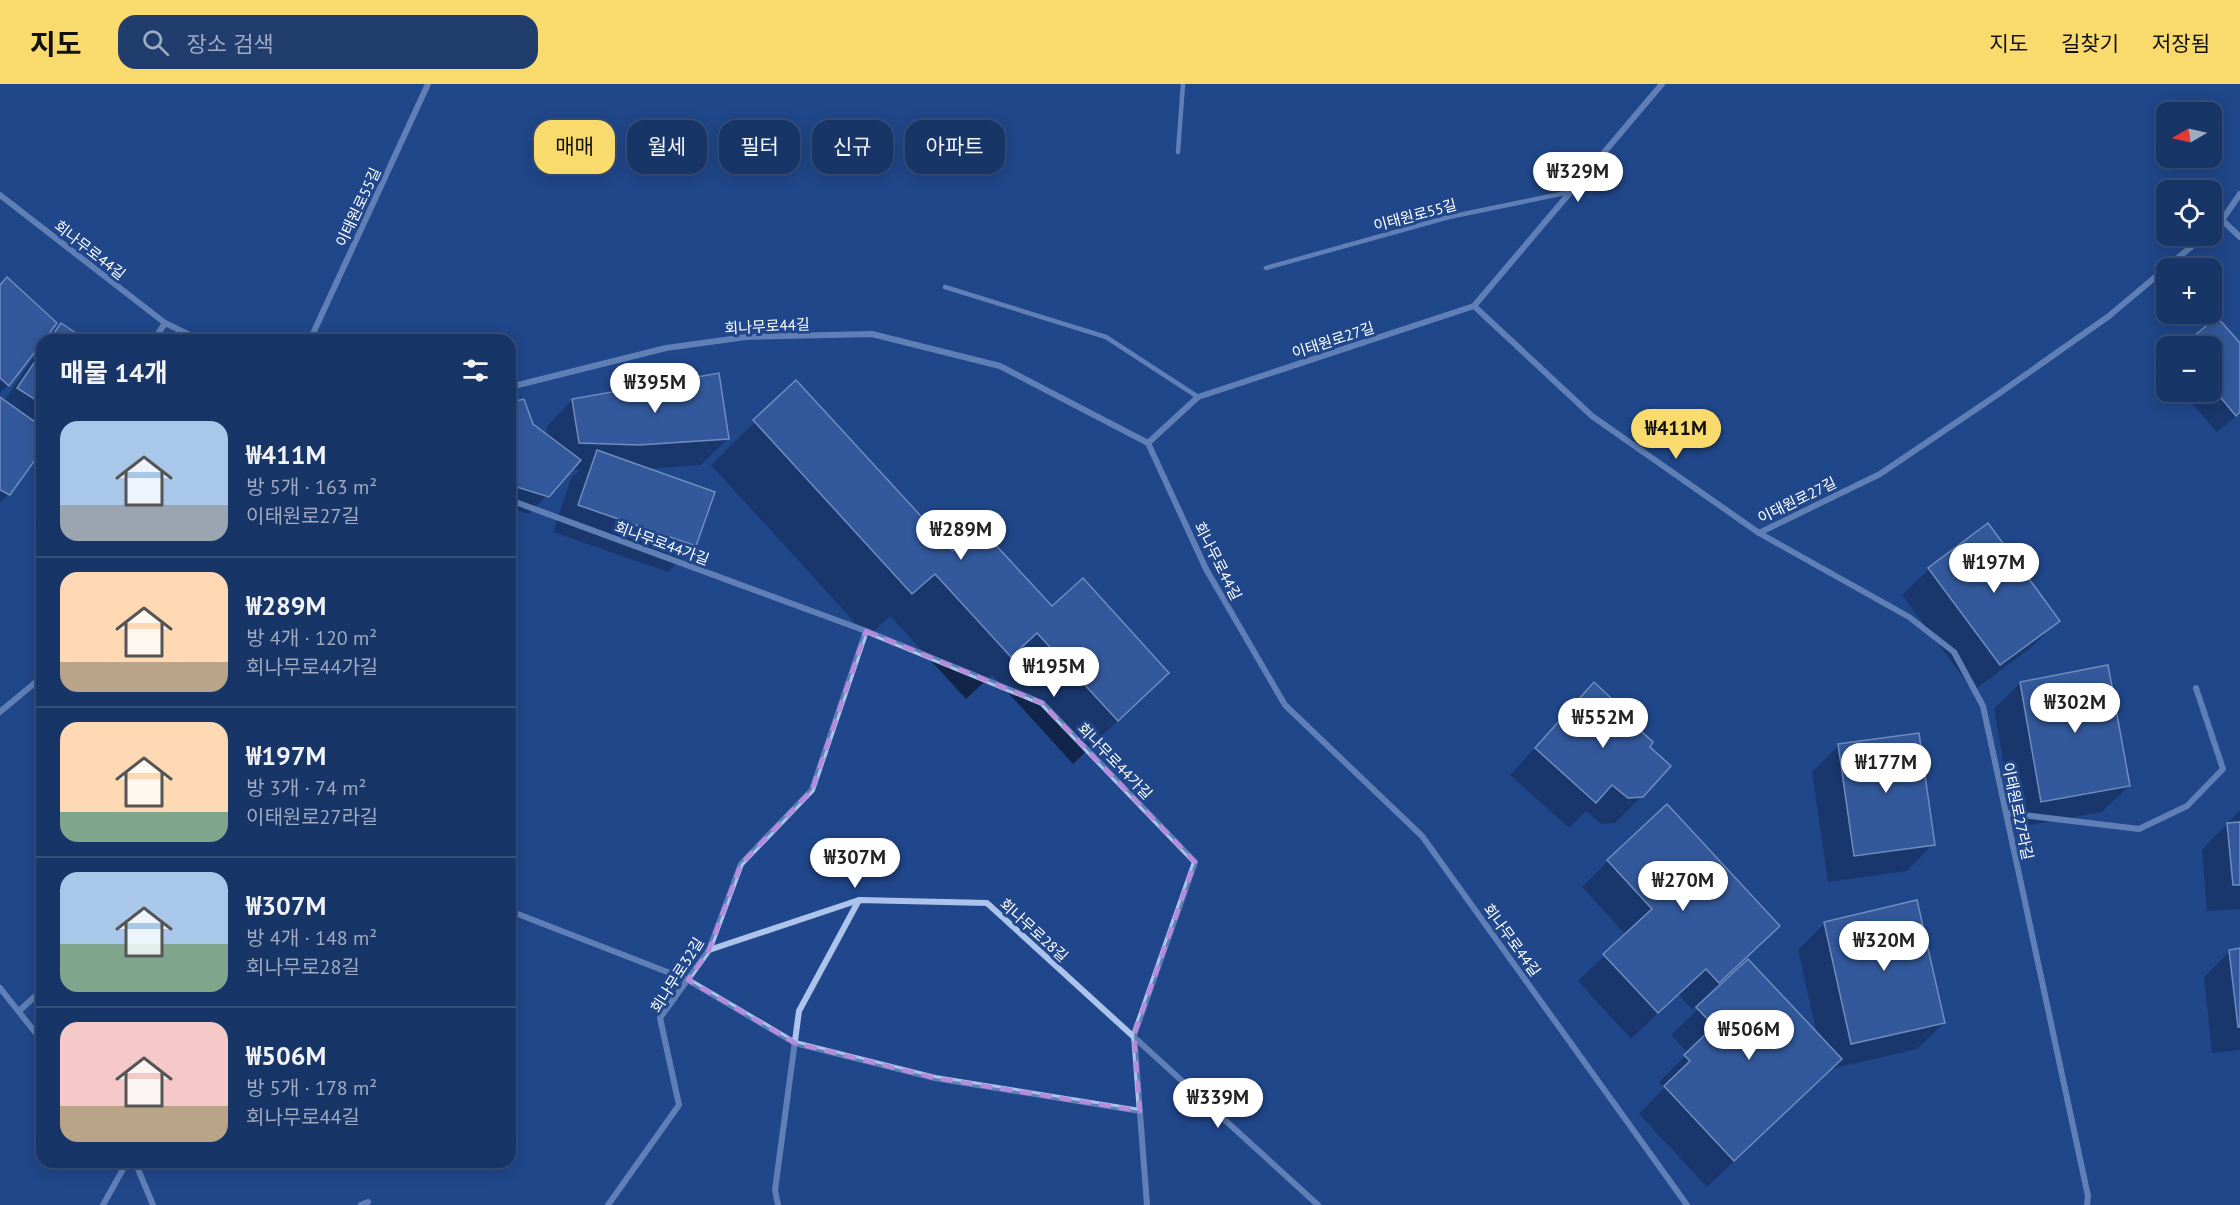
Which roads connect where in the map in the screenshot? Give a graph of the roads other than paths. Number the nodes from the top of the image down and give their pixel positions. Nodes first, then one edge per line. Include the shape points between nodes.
1 (428, 84) edge
2 (1183, 84) edge
3 (1662, 84) edge
4 (1178, 152) dead end
5 (1572, 191) junction
6 (2240, 194) edge
7 (0, 195) edge
8 (2222, 220) joint
9 (2240, 237) edge
10 (2192, 246) edge
11 (1266, 268) dead end
12 (945, 287) dead end
13 (1474, 306) junction
14 (165, 323) junction
15 (158, 334) edge
16 (188, 334) edge
17 (313, 334) edge
18 (516, 386) edge
19 (1198, 396) junction
20 (1148, 443) junction
21 (516, 502) edge
22 (1759, 533) junction
23 (866, 631) junction
24 (36, 682) edge
25 (2196, 688) dead end
26 (0, 712) edge
27 (2006, 813) junction
28 (859, 900) junction
29 (516, 913) edge
30 (709, 950) junction
31 (688, 980) junction
32 (0, 988) edge
33 (36, 995) edge
34 (19, 1011) junction
35 (36, 1033) edge
36 (1134, 1035) junction
37 (795, 1043) junction
38 (1140, 1112) junction
39 (124, 1168) edge
40 (138, 1168) edge
41 (368, 1202) dead end
42 (103, 1205) edge
43 (153, 1205) edge
44 (361, 1205) edge
45 (608, 1205) edge
46 (778, 1205) edge
47 (1147, 1205) edge
48 (1318, 1205) edge
49 (1687, 1205) edge
50 (2087, 1205) edge

1 - 17 street, 이태원로55길
2 - 4 lane
3 - 5 street
5 - 11 lane, 이태원로55길 via 1449,217
5 - 13 street
6 - 8 street
7 - 14 street, 회나무로44길
8 - 9 street
10 - 22 street, 이태원로27길 via 2109,316 1880,474
12 - 19 lane via 1106,337
13 - 19 street, 이태원로27길
13 - 22 street, 이태원로27길 via 1592,416
14 - 15 street
14 - 16 street, 회나무로44길
18 - 20 street, 회나무로44길 via 666,348 746,337 873,334 1000,366
19 - 20 street, 이태원로27길
20 - 49 street, 회나무로44길 via 1206,569 1285,705 1422,836
21 - 23 street, 회나무로44가길
22 - 27 street, 이태원로27라길 via 1909,617 1954,652 1983,706
23 - 30 street, 회나무로32길 via 812,790 741,864
23 - 36 street, 회나무로44가길 via 1042,703 1195,861
24 - 26 street
25 - 27 street via 2223,769 2187,806 2139,829
27 - 50 street, 이태원로27라길
28 - 30 street, 회나무로28길
28 - 36 street, 회나무로28길 via 987,903
28 - 37 street via 799,1011
29 - 31 street
30 - 31 street, 회나무로32길
31 - 37 street
31 - 45 street, 회나무로32길 via 660,1018 679,1105
32 - 34 street
33 - 34 street
34 - 35 street
36 - 38 street, 회나무로44가길
36 - 48 street, 회나무로28길
37 - 38 street via 935,1078
37 - 46 street via 776,1190
38 - 47 street, 회나무로44가길
39 - 42 street
40 - 43 street
41 - 44 street

